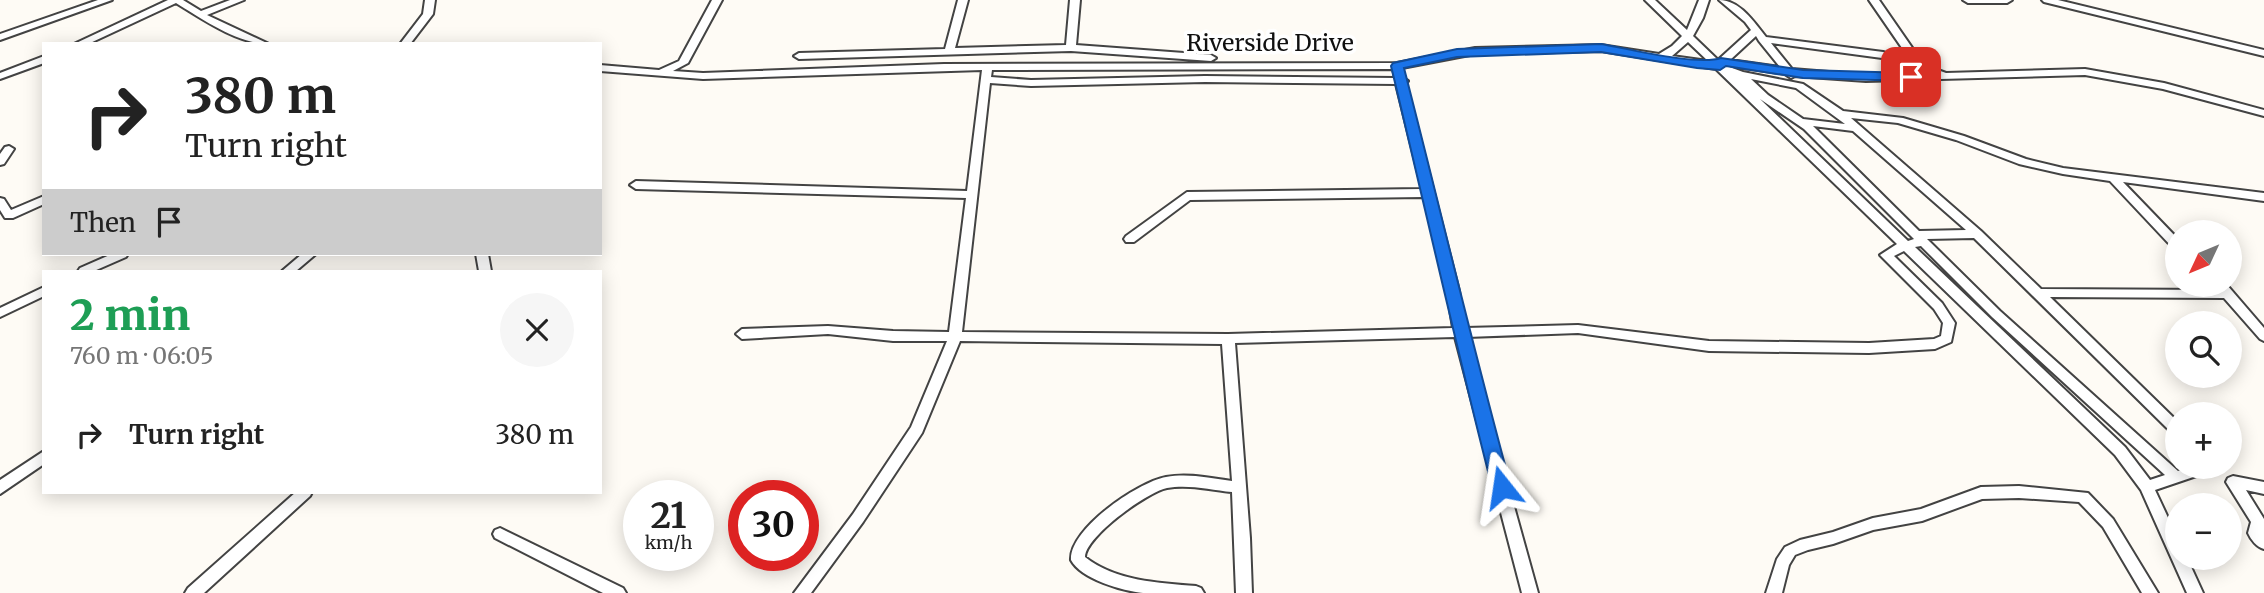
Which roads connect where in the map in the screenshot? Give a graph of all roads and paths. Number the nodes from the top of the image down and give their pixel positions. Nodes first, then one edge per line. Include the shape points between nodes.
1 (107, 0) edge
2 (176, 0) edge
3 (239, 0) edge
4 (430, 0) edge
5 (717, 0) edge
6 (962, 0) edge
7 (1075, 0) edge
8 (1650, 0) edge
9 (1704, 0) edge
10 (1724, 0) edge
11 (1874, 0) edge
12 (1968, 0) edge
13 (2007, 0) edge
14 (2047, 0) edge
15 (200, 14) junction
16 (1688, 34) junction
17 (1758, 36) junction
18 (0, 37) edge
19 (83, 42) edge
20 (258, 42) edge
21 (407, 42) edge
22 (1072, 48) junction
23 (950, 50) junction
24 (2264, 53) edge
25 (799, 56) dead end
26 (1660, 57) junction
27 (42, 60) edge
28 (1720, 64) junction
29 (1234, 65) junction
30 (1920, 65) junction
31 (1397, 66) junction
32 (602, 68) edge
33 (1789, 72) junction
34 (656, 74) junction
35 (987, 74) junction
36 (1740, 74) junction
37 (0, 76) edge
38 (1950, 78) junction
39 (1403, 81) junction
40 (1799, 86) junction
41 (2264, 113) edge
42 (1840, 114) junction
43 (1802, 122) junction
44 (1856, 128) junction
45 (9, 149) dead end
46 (0, 162) edge
47 (2115, 180) junction
48 (636, 184) dead end
49 (1427, 193) junction
50 (971, 195) junction
51 (2264, 197) edge
52 (42, 201) edge
53 (0, 202) edge
54 (2165, 232) edge
55 (1977, 234) junction
56 (1130, 239) dead end
57 (1919, 239) junction
58 (1905, 245) junction
59 (118, 256) edge
60 (307, 256) edge
61 (86, 270) edge
62 (289, 270) edge
63 (2165, 291) edge
64 (42, 292) edge
65 (2040, 293) junction
66 (2232, 298) edge
67 (0, 313) edge
68 (1460, 333) junction
69 (742, 334) dead end
70 (2264, 336) edge
71 (955, 337) junction
72 (1228, 339) junction
73 (2165, 418) edge
74 (42, 457) edge
75 (2165, 467) edge
76 (2170, 479) edge
77 (1237, 487) junction
78 (2147, 487) junction
79 (0, 488) edge
80 (2264, 488) edge
81 (303, 494) edge
82 (2165, 527) edge
83 (500, 534) dead end
84 (2264, 543) edge
85 (2184, 570) edge
86 (193, 593) edge
87 (618, 593) edge
88 (802, 593) edge
89 (1196, 593) edge
90 (1244, 593) edge
91 (1530, 593) edge
92 (1774, 593) edge
93 (2150, 593) edge
94 (2195, 593) edge

1 - 18 street
2 - 15 street
2 - 19 street
3 - 15 street
4 - 21 street via 428,14
5 - 34 street via 683,63
6 - 23 street
7 - 22 street
8 - 16 street
9 - 16 street
10 - 17 street
11 - 30 street
12 - 13 street
14 - 24 street
15 - 20 street
16 - 26 street via 1675,50
16 - 28 street
17 - 28 street
17 - 30 street
17 - 33 street
22 - 23 street
22 - 29 street via 1221,58
23 - 25 street
26 - 28 street, Riverside Drive
26 - 31 street, Riverside Drive via 1601,48 1493,50
27 - 37 street
28 - 33 street
28 - 36 street
28 - 58 street
29 - 31 street, Riverside Drive
29 - 35 street, Riverside Drive
30 - 38 street
31 - 39 street
32 - 34 street, Riverside Drive
33 - 38 street
33 - 40 street
34 - 35 street, Riverside Drive via 852,69
35 - 39 street via 1031,83
35 - 50 street
36 - 40 street
36 - 43 street
38 - 41 street via 2098,74
39 - 49 street
40 - 42 street
42 - 44 street
42 - 47 street via 1899,120 2023,162
43 - 44 street
43 - 57 street
44 - 55 street
45 - 46 street
47 - 51 street
47 - 54 street
48 - 50 street
49 - 56 street via 1187,196
49 - 68 street
50 - 71 street
52 - 53 street via 9,215
55 - 57 street
55 - 65 street
57 - 58 street
57 - 75 street
58 - 68 street via 1886,256 1941,311 1950,329 1945,341 1869,348 1709,346 1578,329
58 - 78 street via 2120,451
59 - 61 street
60 - 62 street
63 - 65 street
64 - 67 street
65 - 73 street
66 - 70 street
68 - 72 street
68 - 91 street
69 - 71 street via 828,330
71 - 72 street
71 - 88 street via 916,429
72 - 77 street
74 - 79 street
76 - 78 street
77 - 89 street via 1161,483 1135,496 1079,548 1077,559 1085,568 1142,586
77 - 90 street
78 - 82 street
80 - 84 street via 2233,482 2258,521 2255,533
81 - 86 street
83 - 87 street
85 - 94 street
92 - 93 street via 1782,563 1790,551 1805,544 1922,515 1980,493 2019,492 2083,497 2108,523

